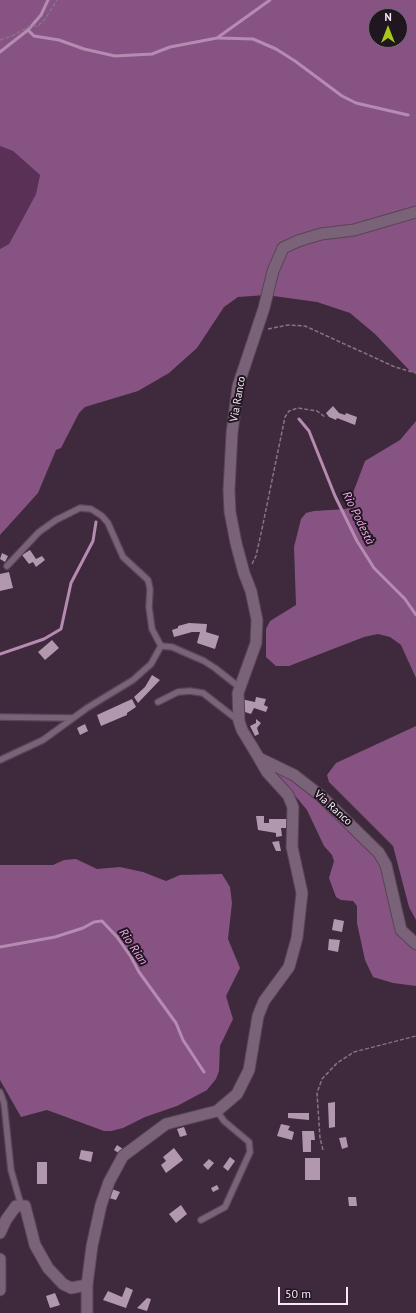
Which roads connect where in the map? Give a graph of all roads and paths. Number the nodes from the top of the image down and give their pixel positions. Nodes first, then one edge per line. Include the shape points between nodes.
1 (57, 0) edge
2 (0, 40) edge
3 (416, 212) edge
4 (258, 325) junction
5 (416, 373) edge
6 (325, 417) dead end
7 (7, 566) dead end
8 (244, 573) junction
9 (161, 646) junction
10 (239, 687) junction
11 (158, 702) dead end
12 (0, 717) edge
13 (72, 718) junction
14 (239, 722) junction
15 (259, 758) junction
16 (0, 760) edge
17 (416, 944) edge
18 (416, 1036) edge
19 (0, 1092) edge
20 (217, 1111) junction
21 (323, 1150) dead end
22 (21, 1205) junction
23 (201, 1220) dead end
24 (0, 1233) edge
25 (0, 1259) edge
26 (87, 1285) junction
27 (0, 1290) edge
28 (87, 1313) edge

1 - 2 path via 38,26 30,26
3 - 4 street, Via Ranco via 354,230 321,234 283,248 273,271
4 - 5 path via 264,329 288,325 305,326 395,367
4 - 8 street, Via Ranco via 238,386 232,433 230,512
6 - 8 path via 317,411 298,408 289,410 285,417 256,556
7 - 9 lane via 39,532 56,520 80,508 91,509 108,523 123,558 148,580 152,629
8 - 10 street, Via Ranco via 252,591 257,620 256,643
9 - 10 lane via 168,646 216,668
9 - 13 lane via 151,664 138,676
10 - 14 street, Via Ranco
11 - 14 lane via 178,692 203,693
12 - 13 lane
13 - 16 lane via 42,740
14 - 15 street, Via Ranco
15 - 17 street, Via Ranco via 294,775 320,796 379,853 386,865 401,930
15 - 20 street via 267,772 288,795 293,807 292,847 302,893 297,938 289,967 264,1001 258,1016 249,1070 237,1094
18 - 21 path via 354,1052 322,1079 317,1092
19 - 22 lane via 4,1103 11,1170
20 - 23 lane via 224,1121 249,1142 250,1152 225,1208
20 - 26 street via 166,1124 123,1156 109,1182 101,1205
22 - 24 street via 16,1206 11,1212
22 - 26 street via 27,1210 29,1228 35,1245 48,1268 63,1284 71,1288
25 - 27 street
26 - 28 street

